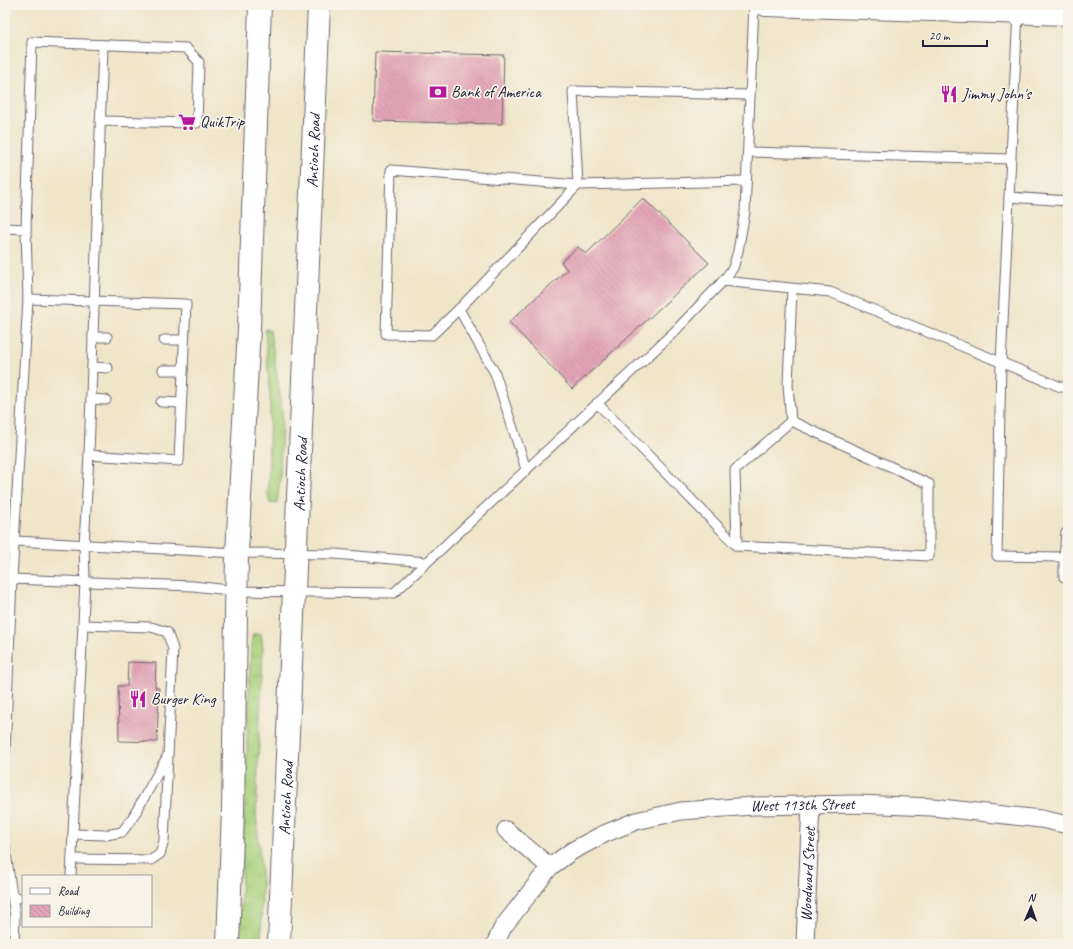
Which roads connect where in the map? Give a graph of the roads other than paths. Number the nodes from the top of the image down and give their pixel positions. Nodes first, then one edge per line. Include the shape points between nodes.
1 (260, 5) edge
2 (319, 5) edge
3 (754, 5) edge
4 (766, 5) edge
5 (1018, 9) edge
6 (1068, 14) edge
7 (103, 45) junction
8 (750, 95) junction
9 (100, 121) junction
10 (748, 152) junction
11 (1011, 160) junction
12 (746, 181) junction
13 (578, 185) junction
14 (1009, 197) junction
15 (1068, 201) edge
16 (5, 228) edge
17 (26, 229) junction
18 (723, 281) junction
19 (792, 288) junction
20 (28, 299) junction
21 (94, 301) junction
22 (459, 309) junction
23 (93, 337) junction
24 (107, 337) dead end
25 (164, 340) dead end
26 (184, 340) junction
27 (1001, 363) junction
28 (92, 367) junction
29 (108, 368) dead end
30 (163, 370) dead end
31 (183, 370) junction
32 (1068, 387) edge
33 (91, 399) junction
34 (106, 400) dead end
35 (161, 402) dead end
36 (181, 403) junction
37 (597, 403) junction
38 (791, 421) junction
39 (89, 455) junction
40 (526, 469) junction
41 (1068, 532) edge
42 (15, 541) junction
43 (84, 545) junction
44 (737, 546) junction
45 (238, 553) junction
46 (297, 554) junction
47 (1064, 557) junction
48 (426, 562) junction
49 (1068, 578) edge
50 (12, 579) junction
51 (85, 581) junction
52 (238, 591) junction
53 (295, 593) junction
54 (83, 625) junction
55 (5, 753) edge
56 (168, 756) junction
57 (811, 804) junction
58 (1068, 825) edge
59 (506, 830) dead end
60 (73, 834) junction
61 (5, 846) edge
62 (72, 859) junction
63 (550, 867) junction
64 (71, 875) edge
65 (12, 898) junction
66 (22, 898) edge
67 (14, 944) edge
68 (228, 944) edge
69 (279, 944) edge
70 (495, 944) edge
71 (805, 944) edge

1 - 45 main road
2 - 46 main road, Antioch Road via 310,292
3 - 8 lane
4 - 5 main road
5 - 6 main road
5 - 11 lane
7 - 9 lane
7 - 9 lane via 186,48 199,62 197,123
7 - 17 lane via 32,42
8 - 10 lane
8 - 13 lane via 573,91
9 - 21 lane
10 - 11 lane
10 - 12 lane
11 - 14 lane
12 - 13 lane
12 - 18 lane via 745,212 738,251 733,268
13 - 22 lane
13 - 22 lane via 391,170 386,334 432,335
14 - 15 lane
14 - 27 lane
16 - 17 lane
17 - 20 lane
18 - 19 lane
18 - 37 lane via 674,332
19 - 27 lane via 830,292
19 - 38 lane via 788,385
20 - 21 lane
20 - 42 lane
21 - 23 lane
21 - 26 lane via 186,304
22 - 40 lane via 495,373
23 - 24 lane
23 - 28 lane
25 - 26 lane
26 - 31 lane
27 - 32 lane via 1061,387
27 - 47 lane via 997,556
28 - 29 lane
28 - 33 lane
30 - 31 lane
31 - 36 lane
33 - 34 lane
33 - 39 lane
35 - 36 lane
36 - 39 lane via 179,461
37 - 40 lane
37 - 44 lane
38 - 44 lane via 734,470
38 - 44 lane via 929,484 929,556
39 - 43 lane
40 - 48 lane
41 - 47 lane
42 - 43 lane
42 - 50 lane
43 - 45 lane
43 - 51 lane
45 - 46 lane
45 - 52 main road
46 - 48 lane
46 - 53 main road, Antioch Road
47 - 49 lane via 1064,577
48 - 53 lane via 394,593
50 - 51 lane
50 - 55 lane
51 - 52 lane via 193,586
51 - 54 lane
52 - 53 lane
52 - 68 main road
53 - 69 main road, Antioch Road
54 - 56 lane via 151,627 167,632 173,649
54 - 60 lane
56 - 60 lane via 122,832 106,835
56 - 62 lane via 164,841 160,854 151,860
57 - 58 street, West 113th Street via 932,807 1041,819
57 - 63 street, West 113th Street via 681,811 636,821 572,851
57 - 71 street, Woodward Street
59 - 63 street
60 - 62 lane
61 - 65 lane
62 - 64 lane
63 - 70 street, West 113th Street via 503,927
65 - 66 lane
65 - 67 lane

